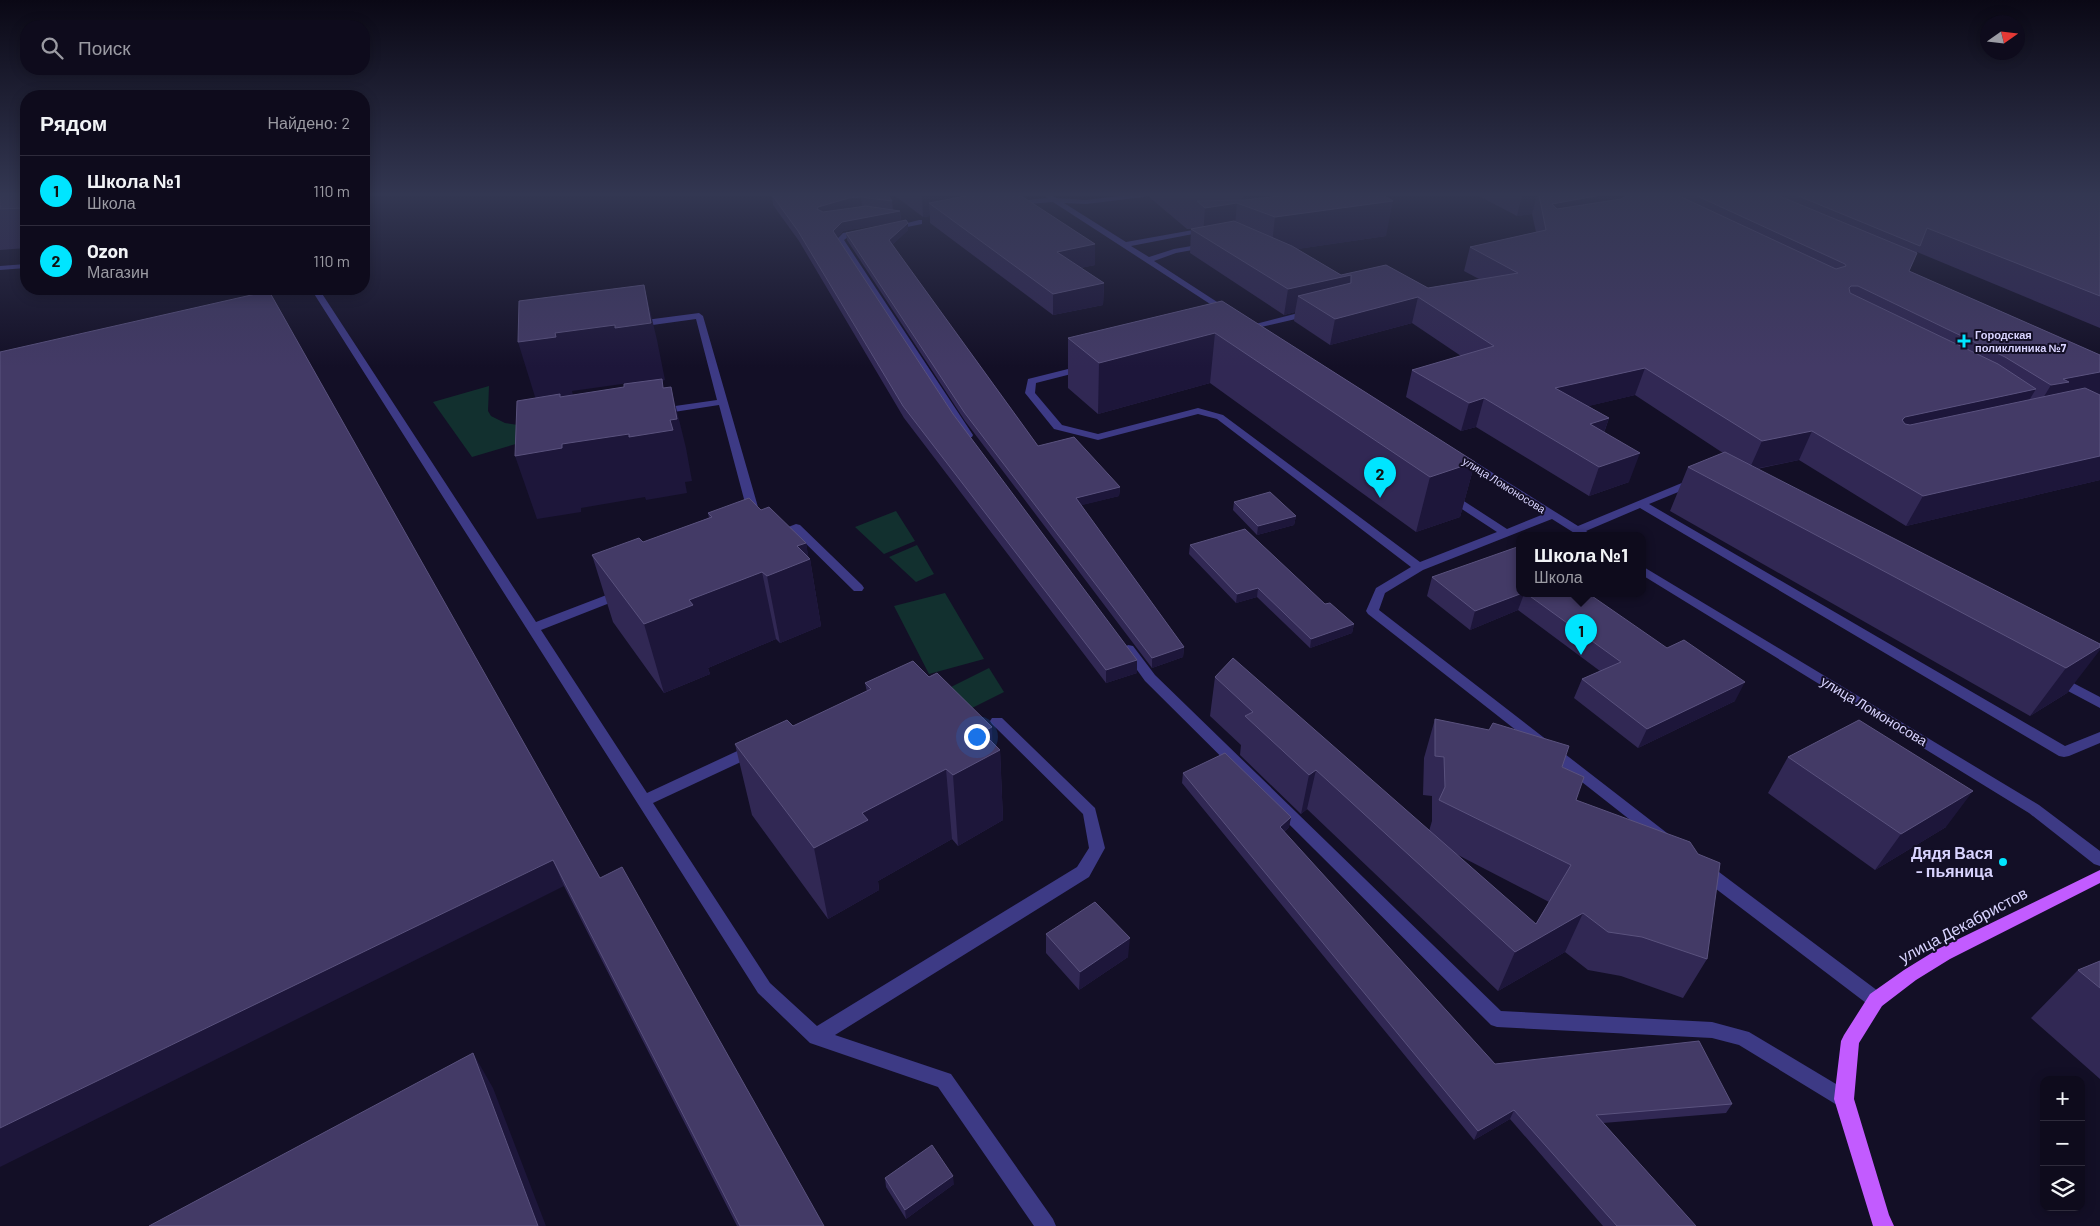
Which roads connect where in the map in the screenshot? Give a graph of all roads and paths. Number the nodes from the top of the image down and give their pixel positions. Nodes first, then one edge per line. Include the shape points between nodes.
1 (848, 252) edge
2 (1136, 252) edge
3 (1170, 252) edge
4 (1148, 260) junction
5 (20, 266) edge
6 (0, 268) edge
7 (319, 295) edge
8 (1318, 311) edge
9 (1247, 324) junction
10 (630, 325) edge
11 (1234, 330) edge
12 (1097, 365) edge
13 (723, 402) junction
14 (647, 414) edge
15 (977, 447) edge
16 (1452, 452) edge
17 (1701, 486) edge
18 (1440, 490) edge
19 (1641, 504) junction
20 (1552, 515) junction
21 (757, 524) edge
22 (1580, 532) edge
23 (1584, 532) edge
24 (1506, 533) junction
25 (761, 541) edge
26 (1419, 567) junction
27 (1646, 572) edge
28 (858, 588) dead end
29 (633, 590) edge
30 (533, 628) junction
31 (1120, 638) edge
32 (2048, 674) edge
33 (2100, 703) edge
34 (997, 721) dead end
35 (2100, 737) edge
36 (769, 742) edge
37 (644, 801) junction
38 (1676, 848) edge
39 (2100, 860) edge
40 (1692, 861) edge
41 (2100, 876) edge
42 (1876, 1000) junction
43 (816, 1037) junction
44 (1844, 1099) junction
45 (1046, 1226) edge
46 (1884, 1226) edge

1 - 15 street
2 - 4 street
3 - 4 street
4 - 9 street
5 - 6 street
7 - 30 street
8 - 9 street
9 - 11 street
10 - 13 street via 699,316
12 - 26 street via 1031,381 1030,393 1058,427 1098,437 1198,410 1220,417
13 - 14 street
13 - 21 street
16 - 20 street, улица Ломоносова
17 - 19 street via 1693,482
18 - 24 street
19 - 23 street
19 - 35 street via 2064,752
20 - 22 street, улица Ломоносова
20 - 24 street
24 - 26 street
25 - 28 street via 796,527
26 - 38 street via 1380,591 1372,611
27 - 39 street, улица Ломоносова via 2034,809
29 - 30 street
30 - 37 street
31 - 44 street via 1150,678 1498,1019 1712,1030 1743,1038
32 - 33 street
34 - 43 street via 1090,812 1097,848 1083,872
36 - 37 street
37 - 43 street via 764,988
40 - 42 street
41 - 42 main road, улица Декабристов via 1944,954
42 - 44 main road, улица Декабристов via 1850,1041
43 - 45 street via 944,1080
44 - 46 main road, улица Декабристов

